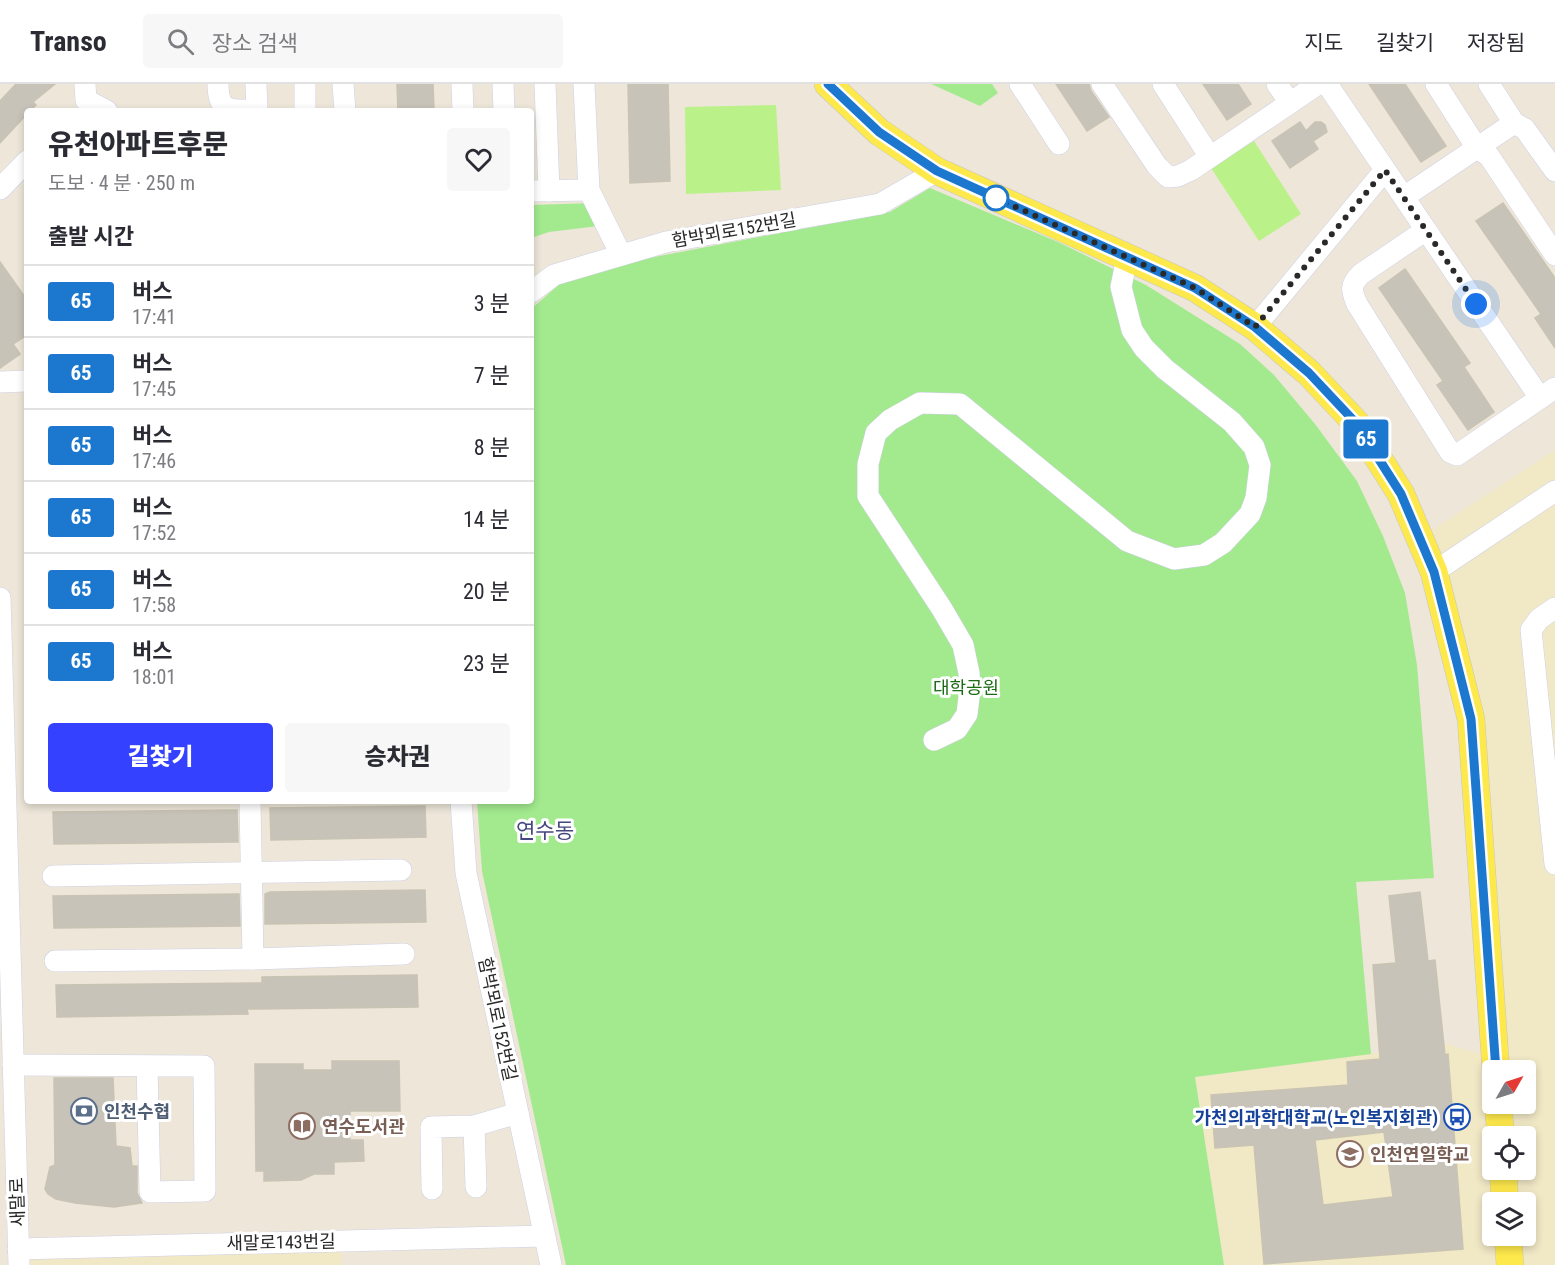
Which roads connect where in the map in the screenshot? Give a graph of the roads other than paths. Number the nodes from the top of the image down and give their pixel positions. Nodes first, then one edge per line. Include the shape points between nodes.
1 (218, 84) edge
2 (256, 84) edge
3 (305, 84) edge
4 (343, 84) edge
5 (462, 84) edge
6 (503, 84) edge
7 (545, 84) edge
8 (584, 84) edge
9 (828, 84) edge
10 (1020, 84) edge
11 (1102, 84) edge
12 (1163, 84) edge
13 (1277, 84) edge
14 (1318, 84) edge
15 (1327, 84) edge
16 (1436, 84) edge
17 (1489, 84) edge
18 (82, 98) edge
19 (1290, 103) junction
20 (100, 108) edge
21 (226, 108) edge
22 (257, 108) edge
23 (306, 108) edge
24 (345, 108) edge
25 (463, 108) edge
26 (504, 108) edge
27 (1514, 123) junction
28 (539, 143) edge
29 (1059, 144) dead end
30 (1477, 147) junction
31 (1210, 157) junction
32 (24, 164) edge
33 (1385, 170) junction
34 (937, 171) junction
35 (1555, 171) edge
36 (0, 189) edge
37 (589, 190) junction
38 (540, 191) edge
39 (1404, 197) junction
40 (1426, 230) junction
41 (621, 255) junction
42 (1555, 255) edge
43 (1127, 257) junction
44 (534, 290) edge
45 (1255, 327) junction
46 (24, 381) edge
47 (0, 382) edge
48 (1547, 393) edge
49 (1555, 491) edge
50 (1434, 572) junction
51 (0, 598) edge
52 (1555, 608) edge
53 (934, 740) dead end
54 (250, 804) edge
55 (461, 804) edge
56 (1555, 864) edge
57 (401, 870) dead end
58 (252, 872) junction
59 (53, 876) dead end
60 (404, 954) dead end
61 (253, 959) junction
62 (55, 961) dead end
63 (5, 977) edge
64 (1495, 1060) edge
65 (13, 1065) junction
66 (147, 1066) junction
67 (518, 1113) junction
68 (474, 1126) junction
69 (476, 1187) dead end
70 (432, 1189) dead end
71 (544, 1236) junction
72 (1509, 1246) edge
73 (19, 1257) edge
74 (551, 1265) edge
75 (1510, 1265) edge

1 - 21 street via 218,96
2 - 22 street
3 - 23 street
4 - 24 street
5 - 25 street
6 - 26 street
7 - 28 street
8 - 37 street
9 - 34 main road via 879,132
10 - 29 street
11 - 31 street via 1168,177 1178,176
12 - 31 street
13 - 19 street
14 - 19 street
15 - 33 street
16 - 30 street
17 - 27 street
18 - 20 street
19 - 31 street
27 - 30 street
27 - 35 street via 1525,129
28 - 38 street
30 - 39 street
30 - 42 street via 1489,156
32 - 36 street
33 - 39 street
33 - 45 street
34 - 41 street, 함박뫼로152번길 via 880,204 666,242
34 - 43 main road
37 - 38 street
37 - 41 street
39 - 40 street
40 - 48 street
40 - 48 street via 1361,274 1353,281 1352,293 1450,452 1457,455
41 - 44 street, 함박뫼로152번길 via 554,276
43 - 45 main road via 1195,288
43 - 53 street via 1121,287 1132,330 1144,348 1232,422 1254,447 1260,465 1250,514 1223,543 1204,555 1174,559 1127,541 960,404 920,403 890,420 876,434 868,464 867,496 963,645 969,672 967,714 957,729
45 - 50 main road via 1309,373 1356,423 1401,494
46 - 47 street
49 - 50 street
50 - 64 main road via 1471,719
51 - 63 street, 새말로
52 - 56 street via 1531,630
54 - 58 street
55 - 67 street, 함박뫼로152번길 via 466,873
57 - 58 street
58 - 59 street
58 - 61 street
60 - 61 street
61 - 62 street
63 - 65 street, 새말로
65 - 66 street
65 - 73 street, 새말로
66 - 66 street via 204,1066 205,1191 150,1192
67 - 68 street
67 - 71 street, 함박뫼로152번길
68 - 69 street
68 - 70 street via 431,1127
71 - 73 street, 새말로143번길
71 - 74 street, 함박뫼로152번길
72 - 75 main road

